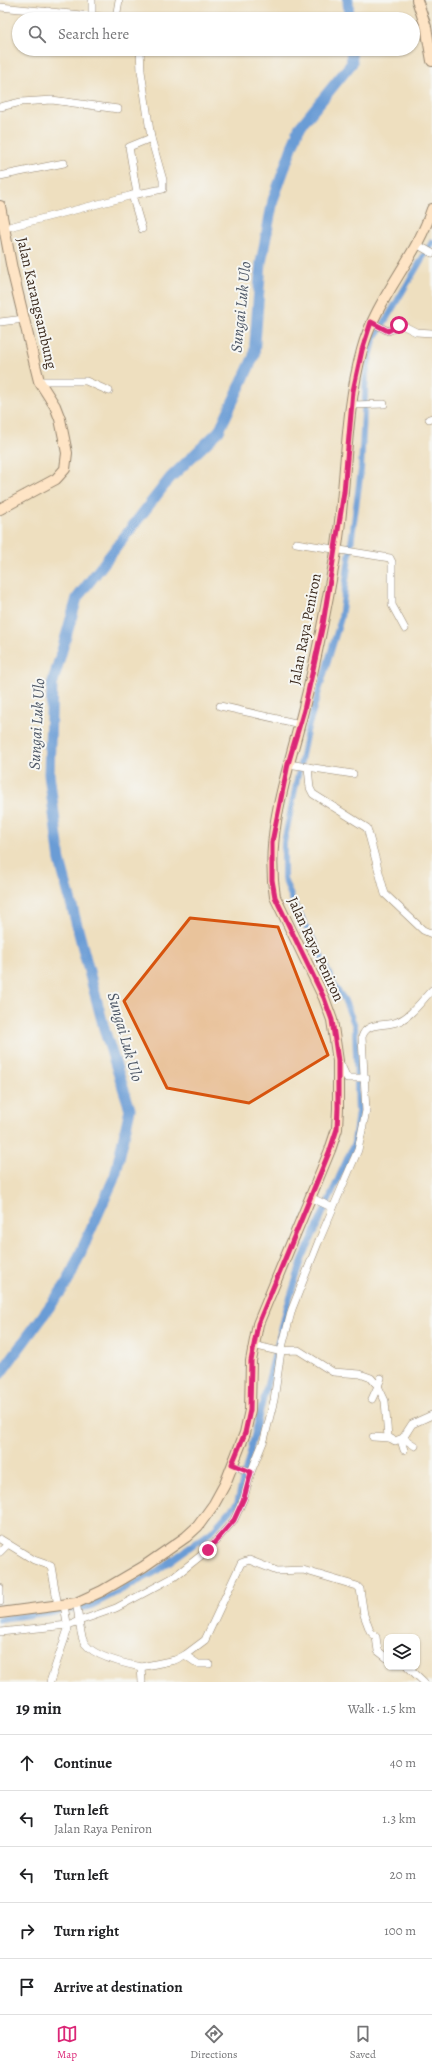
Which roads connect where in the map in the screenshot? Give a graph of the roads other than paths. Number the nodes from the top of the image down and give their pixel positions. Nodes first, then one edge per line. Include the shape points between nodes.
1 (92, 0) edge
2 (119, 0) edge
3 (417, 0) edge
4 (0, 7) edge
5 (48, 11) joint
6 (57, 12) edge
7 (92, 12) edge
8 (119, 12) edge
9 (140, 56) edge
10 (432, 61) edge
11 (0, 107) edge
12 (118, 109) dead end
13 (151, 138) junction
14 (64, 163) dead end
15 (0, 176) edge
16 (134, 195) junction
17 (0, 206) edge
18 (432, 209) edge
19 (5, 228) junction
20 (142, 230) dead end
21 (421, 246) junction
22 (432, 253) edge
23 (23, 319) junction
24 (0, 322) edge
25 (375, 324) junction
26 (432, 333) edge
27 (39, 381) junction
28 (109, 391) dead end
29 (384, 404) dead end
30 (355, 405) junction
31 (0, 508) edge
32 (296, 543) dead end
33 (341, 551) junction
34 (405, 629) dead end
35 (220, 706) dead end
36 (300, 724) junction
37 (292, 765) junction
38 (307, 766) junction
39 (353, 774) dead end
40 (432, 934) edge
41 (432, 990) edge
42 (338, 1061) junction
43 (364, 1078) junction
44 (314, 1199) junction
45 (331, 1207) junction
46 (253, 1345) junction
47 (279, 1351) junction
48 (381, 1378) dead end
49 (378, 1386) junction
50 (372, 1399) dead end
51 (432, 1415) edge
52 (372, 1436) dead end
53 (389, 1438) junction
54 (402, 1439) junction
55 (415, 1446) dead end
56 (404, 1450) dead end
57 (234, 1465) junction
58 (250, 1472) junction
59 (0, 1539) edge
60 (8, 1544) junction
61 (0, 1552) edge
62 (0, 1588) edge
63 (0, 1602) edge
64 (76, 1604) junction
65 (62, 1606) junction
66 (0, 1613) edge
67 (80, 1620) junction
68 (68, 1623) junction
69 (0, 1632) edge
70 (185, 1655) junction
71 (384, 1656) edge
72 (209, 1664) dead end
73 (141, 1668) junction
74 (411, 1670) edge
75 (50, 1682) edge
76 (142, 1682) edge
77 (424, 1682) edge

1 - 7 street
2 - 8 street
3 - 10 main road via 426,27
4 - 5 street
5 - 6 street
9 - 13 street
11 - 12 street via 21,102 52,100
13 - 16 street via 129,147
13 - 16 street via 163,180 163,189
14 - 15 street
16 - 19 street
16 - 20 street
17 - 19 main road, Jalan Karangsambung
18 - 21 main road, Jalan Raya Peniron
19 - 23 main road, Jalan Karangsambung
21 - 22 street
21 - 25 main road, Jalan Raya Peniron
23 - 24 street
23 - 27 main road, Jalan Karangsambung
25 - 26 street via 387,331 402,325 416,332
25 - 30 main road, Jalan Raya Peniron via 359,361
27 - 28 street via 86,381
27 - 31 main road, Jalan Karangsambung via 60,419 67,449 65,468 48,484
29 - 30 street
30 - 33 main road, Jalan Raya Peniron via 344,492
32 - 33 street
33 - 34 street via 387,556 392,559 392,606
33 - 36 main road, Jalan Raya Peniron
35 - 36 street
36 - 37 main road, Jalan Raya Peniron
37 - 38 street
37 - 42 main road, Jalan Raya Peniron via 272,842 273,886 285,920 299,944 330,1013 337,1042
38 - 39 street
38 - 40 street via 312,794 367,828 387,897 423,930
41 - 43 street via 403,1019 366,1029 362,1037
42 - 43 street via 344,1075 349,1079
42 - 44 main road, Jalan Raya Peniron via 337,1129
43 - 45 street via 366,1111 360,1144
44 - 45 street
44 - 46 main road, Jalan Raya Peniron via 258,1324
45 - 47 street via 292,1309
46 - 47 street
46 - 57 main road, Jalan Raya Peniron via 250,1410
47 - 49 street via 298,1350 333,1372 360,1374 371,1378
47 - 58 street via 272,1407 264,1440
48 - 49 street
49 - 50 street
49 - 53 street via 385,1402
51 - 54 street via 412,1424
52 - 53 street
53 - 54 street via 395,1441
54 - 55 street
54 - 56 street
57 - 58 street
57 - 64 main road, Jalan Raya Peniron via 214,1504 198,1526 186,1537 122,1579
58 - 67 street via 244,1498 234,1520 208,1550 174,1577 116,1608
59 - 60 street
60 - 61 street
60 - 65 street via 34,1560 51,1566
62 - 63 street
64 - 65 main road, Jalan Raya Peniron
64 - 67 street
65 - 66 main road, Jalan Raya Peniron
65 - 68 street
67 - 68 street
67 - 73 street via 83,1641 96,1652 112,1660
68 - 69 street
68 - 75 street
70 - 71 street via 205,1640 241,1563 249,1560 278,1571 303,1570 357,1586 370,1631 376,1637 379,1652
70 - 72 street via 198,1664
70 - 73 street
73 - 76 street
74 - 77 street

